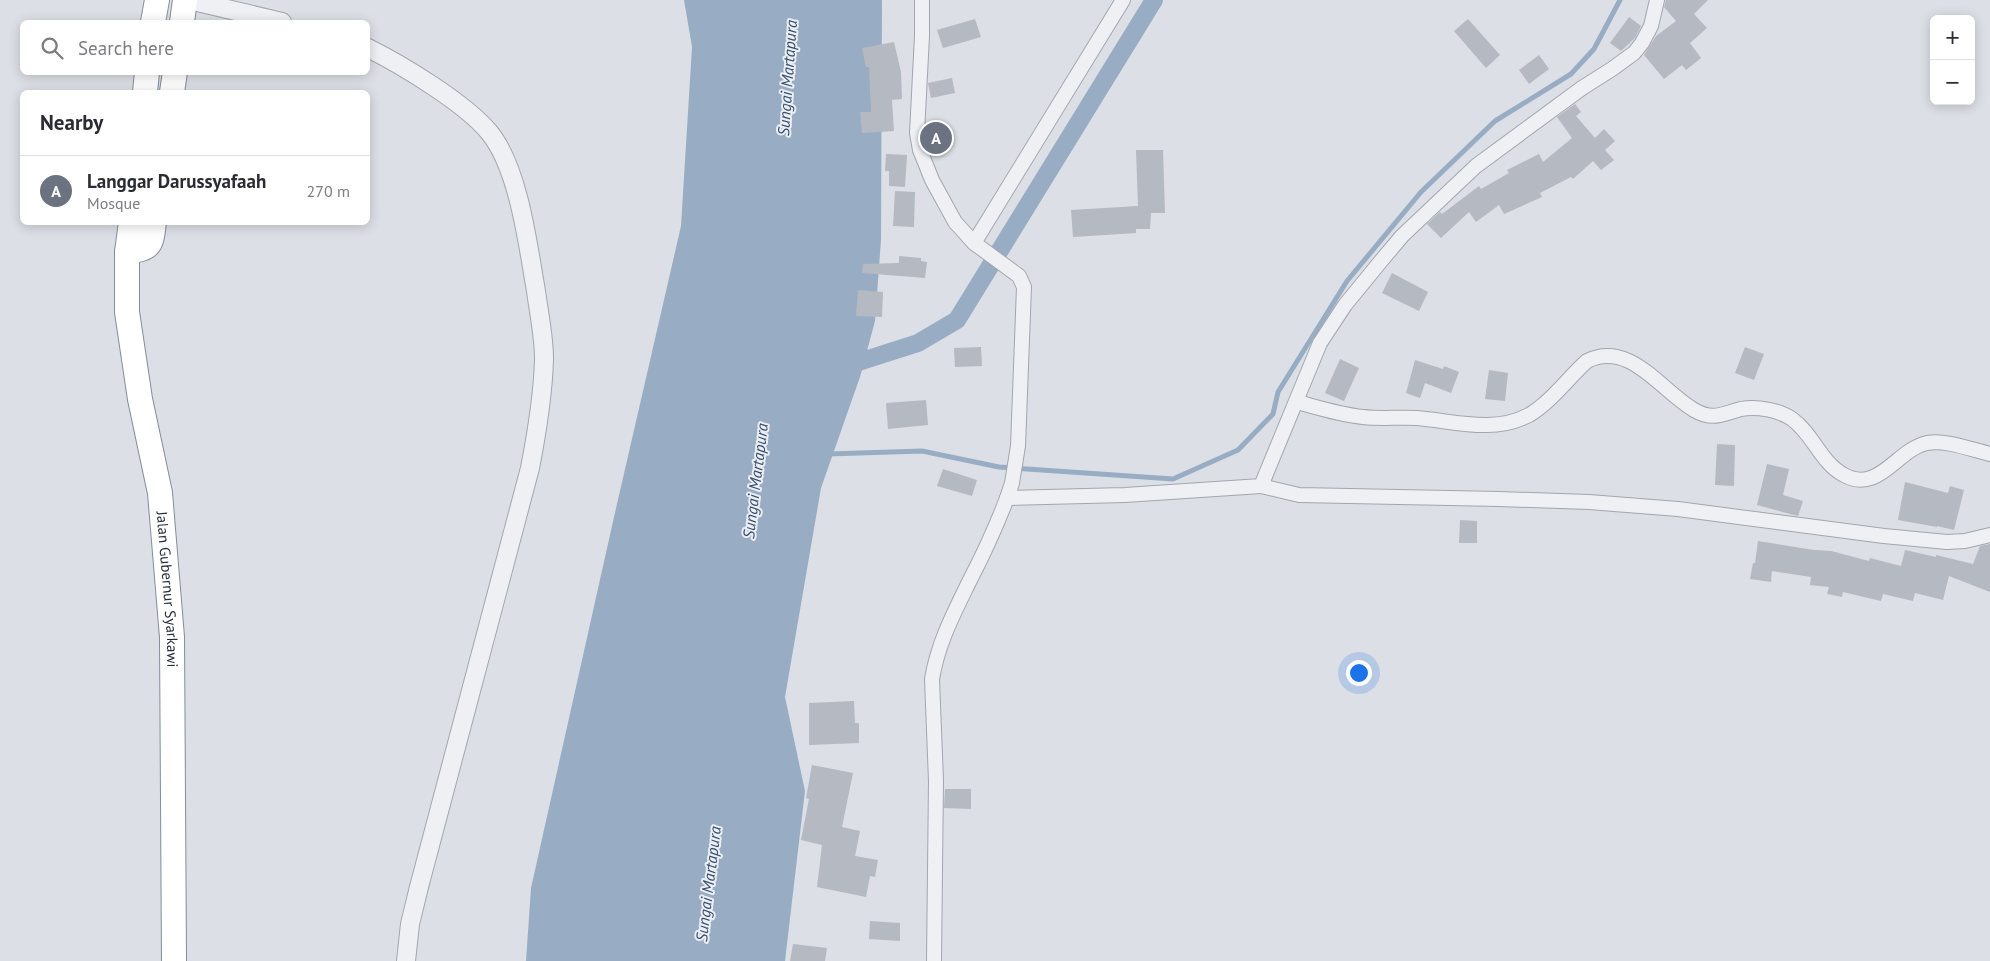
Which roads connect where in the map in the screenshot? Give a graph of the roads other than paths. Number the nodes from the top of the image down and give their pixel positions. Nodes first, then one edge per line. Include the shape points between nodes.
1 (157, 0) edge
2 (185, 0) edge
3 (189, 0) edge
4 (922, 0) edge
5 (1123, 0) edge
6 (1657, 0) edge
7 (154, 20) edge
8 (182, 20) edge
9 (274, 20) edge
10 (370, 49) edge
11 (147, 75) edge
12 (175, 75) edge
13 (145, 90) edge
14 (172, 90) edge
15 (131, 225) edge
16 (154, 225) edge
17 (977, 245) junction
18 (128, 252) junction
19 (1296, 405) junction
20 (1990, 454) edge
21 (1261, 486) junction
22 (1007, 498) junction
23 (1990, 535) edge
24 (174, 961) edge
25 (406, 961) edge
26 (934, 961) edge

1 - 7 highway
2 - 8 highway
3 - 9 street
4 - 17 street via 917,142 947,211
5 - 17 street
6 - 19 street via 1651,26 1634,53 1476,166 1402,236 1330,325 1309,368
10 - 25 street via 456,104 477,120 498,145 516,193 529,250 544,356 539,421 530,468 410,924
11 - 13 highway
12 - 14 highway
15 - 18 highway, Jalan Gubernur Syarkawi
16 - 18 highway via 151,243 145,249
17 - 22 street via 1023,282 1018,446
18 - 24 highway, Jalan Gubernur Syarkawi via 127,312 140,399 160,493 172,637
19 - 20 street via 1365,418 1415,418 1496,425 1540,408 1587,361 1596,356 1612,355 1646,372 1693,409 1706,415 1751,408 1765,409 1792,419 1833,467 1851,478 1875,477 1908,451 1932,442
19 - 21 street
21 - 22 street via 1125,495
21 - 23 street via 1299,495 1589,502 1678,509 1947,542
22 - 26 street via 993,534 945,630 932,679 936,781

